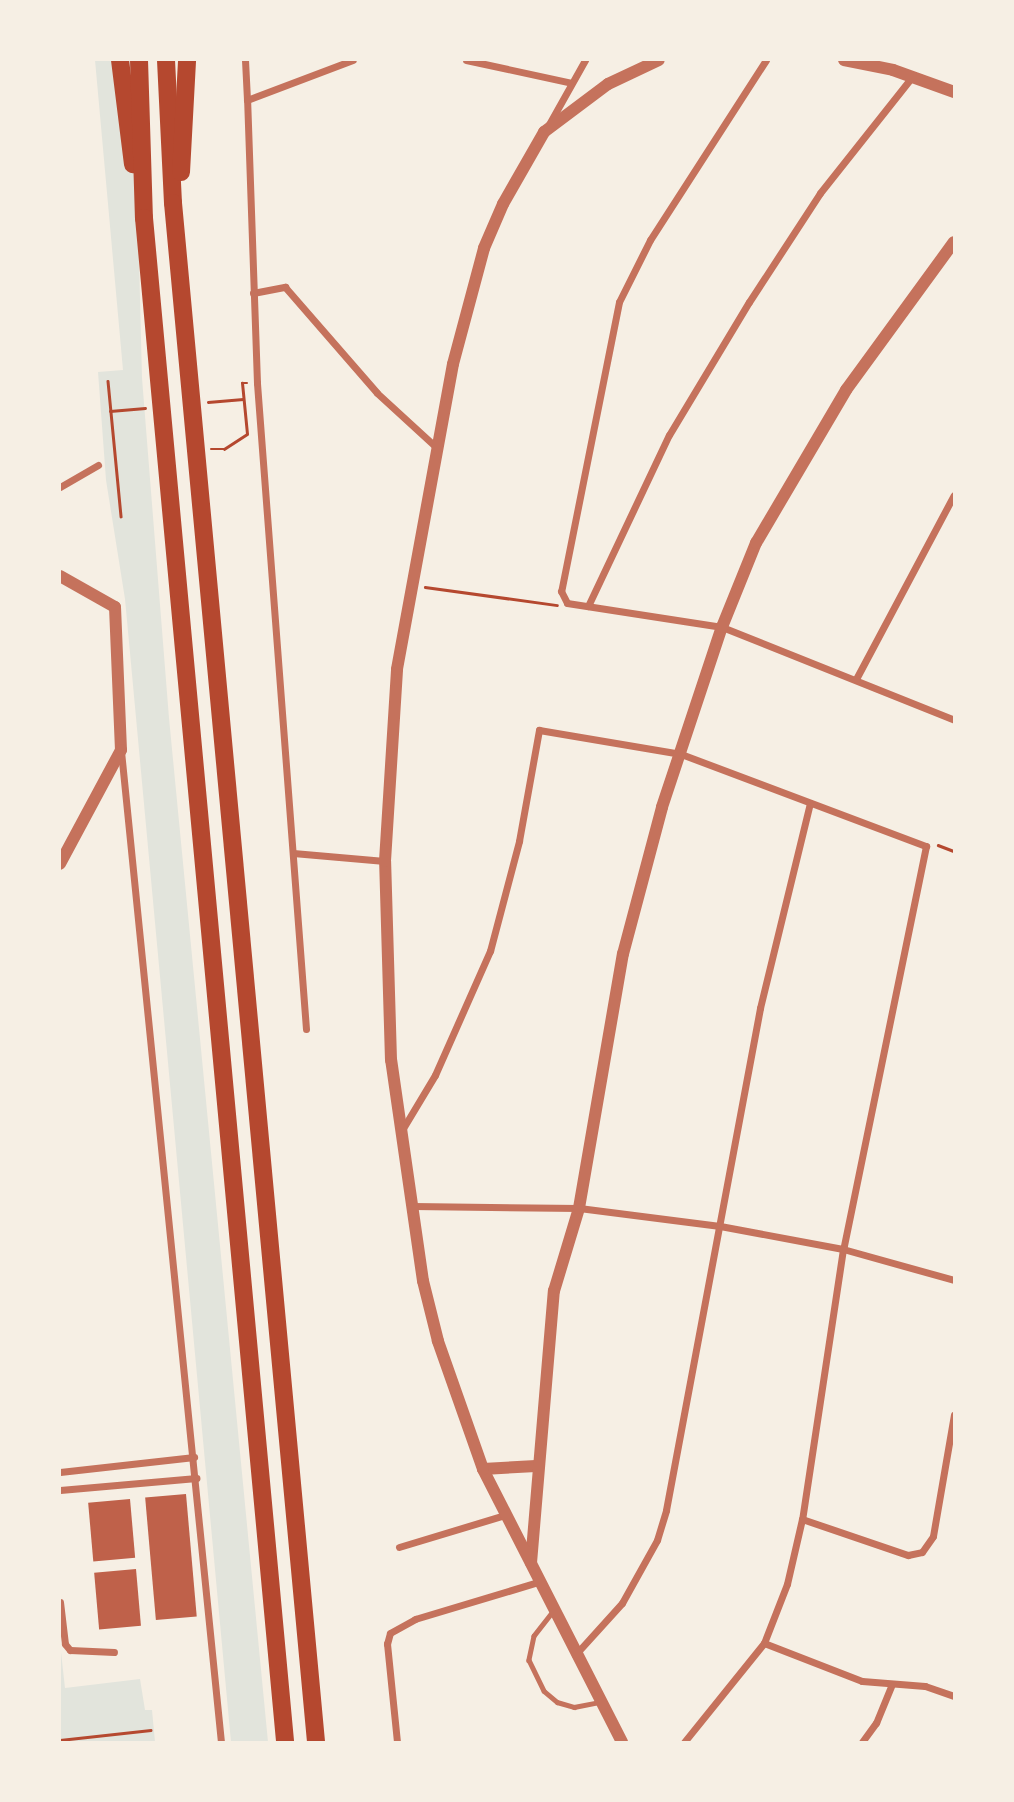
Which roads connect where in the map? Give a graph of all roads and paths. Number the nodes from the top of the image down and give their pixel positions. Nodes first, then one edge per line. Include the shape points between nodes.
1 (120, 60) edge
2 (139, 60) edge
3 (166, 60) edge
4 (187, 60) edge
5 (245, 60) edge
6 (353, 60) edge
7 (466, 60) edge
8 (585, 60) edge
9 (659, 60) edge
10 (766, 60) edge
11 (844, 60) edge
12 (912, 76) junction
13 (572, 83) junction
14 (954, 92) edge
15 (247, 100) junction
16 (544, 132) junction
17 (174, 213) junction
18 (144, 218) junction
19 (954, 242) edge
20 (253, 293) junction
21 (108, 381) dead end
22 (242, 383) dead end
23 (133, 409) dead end
24 (110, 411) junction
25 (437, 448) junction
26 (196, 449) junction
27 (98, 465) dead end
28 (60, 487) edge
29 (954, 495) edge
30 (121, 516) dead end
31 (60, 576) edge
32 (411, 585) junction
33 (568, 603) junction
34 (588, 606) junction
35 (722, 627) junction
36 (856, 679) junction
37 (954, 720) edge
38 (121, 750) junction
39 (681, 754) junction
40 (810, 803) junction
41 (926, 846) junction
42 (954, 851) edge
43 (293, 853) junction
44 (385, 861) junction
45 (60, 864) edge
46 (306, 1029) dead end
47 (401, 1131) junction
48 (413, 1206) junction
49 (579, 1208) junction
50 (720, 1226) junction
51 (843, 1249) junction
52 (954, 1280) edge
53 (954, 1415) edge
54 (194, 1457) junction
55 (536, 1466) junction
56 (482, 1469) junction
57 (60, 1472) edge
58 (196, 1478) junction
59 (60, 1490) edge
60 (505, 1515) junction
61 (802, 1520) junction
62 (400, 1547) dead end
63 (531, 1566) junction
64 (538, 1582) junction
65 (60, 1602) edge
66 (553, 1612) junction
67 (764, 1643) junction
68 (114, 1652) dead end
69 (574, 1657) junction
70 (892, 1684) junction
71 (954, 1696) edge
72 (599, 1702) junction
73 (150, 1730) dead end
74 (60, 1740) edge
75 (221, 1742) edge
76 (285, 1742) edge
77 (316, 1742) edge
78 (397, 1742) edge
79 (622, 1742) edge
80 (684, 1742) edge
81 (862, 1742) edge

1 - 18 highway via 133,170
2 - 18 highway
3 - 17 highway
4 - 17 highway via 181,177
5 - 15 street
6 - 15 street
7 - 13 street
8 - 13 street
9 - 16 street via 608,84
10 - 33 street via 650,240 619,302 561,591
11 - 12 street
12 - 14 street
12 - 34 street via 820,193 749,302 669,435
13 - 16 street
15 - 20 street
16 - 25 street via 484,248 453,364
17 - 26 highway
18 - 76 highway
19 - 35 street via 846,390 756,543
20 - 25 street via 285,287 377,393
20 - 43 street
21 - 24 path
22 - 26 path via 247,434 224,449
23 - 24 path
24 - 30 path
25 - 32 street
26 - 77 highway
27 - 28 street
29 - 36 street
31 - 38 street via 115,607
32 - 33 path via 552,607
32 - 44 street via 393,707
33 - 34 street
34 - 35 street
35 - 36 street
35 - 39 street
36 - 37 street
38 - 45 street
38 - 54 street
39 - 40 street
39 - 47 street via 538,730 519,841 490,951 435,1075
39 - 49 street via 623,954
40 - 41 street
40 - 50 street via 779,918
41 - 42 path
41 - 51 street
43 - 44 street
43 - 46 street
44 - 47 street via 384,956
47 - 48 street
48 - 49 street
48 - 56 street via 423,1281 438,1341
49 - 50 street
49 - 55 street via 554,1291
50 - 51 street
50 - 69 street via 657,1540 622,1603
51 - 52 street
51 - 61 street
53 - 61 street via 933,1536 922,1552 908,1555
54 - 57 street
54 - 58 street
55 - 56 street
55 - 63 street
56 - 60 street
58 - 59 street
58 - 75 street
60 - 62 street
60 - 63 street
61 - 67 street via 787,1584
63 - 64 street
64 - 66 street
64 - 78 street via 415,1619 390,1633 387,1644
65 - 68 street via 65,1644 71,1650
66 - 69 street
66 - 72 lane via 534,1636 529,1660 544,1691 557,1702 575,1707
67 - 70 street via 862,1681
67 - 80 street
69 - 72 street
70 - 71 street via 925,1686
70 - 81 street via 876,1724
72 - 79 street
73 - 74 path

